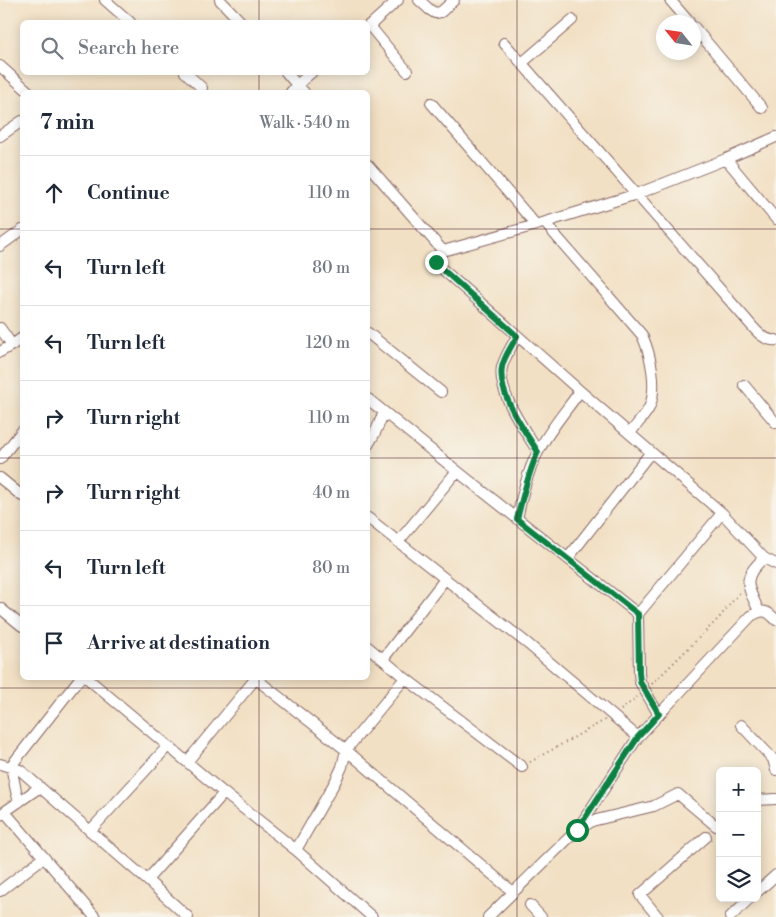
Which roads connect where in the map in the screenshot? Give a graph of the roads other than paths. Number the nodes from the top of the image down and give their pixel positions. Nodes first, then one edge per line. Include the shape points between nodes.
1 (105, 0) edge
2 (220, 0) edge
3 (398, 0) edge
4 (419, 0) edge
5 (454, 0) edge
6 (670, 0) edge
7 (683, 15) edge
8 (128, 20) edge
9 (239, 20) edge
10 (572, 20) dead end
11 (370, 24) edge
12 (370, 28) edge
13 (701, 36) edge
14 (504, 43) dead end
15 (522, 63) junction
16 (2, 71) edge
17 (407, 71) dead end
18 (188, 75) edge
19 (288, 75) edge
20 (310, 75) edge
21 (202, 88) dead end
22 (26, 90) edge
23 (297, 90) edge
24 (431, 102) dead end
25 (762, 108) dead end
26 (20, 122) edge
27 (0, 136) edge
28 (776, 137) edge
29 (726, 159) junction
30 (370, 167) edge
31 (637, 194) junction
32 (776, 219) edge
33 (541, 224) junction
34 (20, 231) edge
35 (0, 246) edge
36 (443, 251) junction
37 (0, 328) edge
38 (370, 335) edge
39 (517, 336) junction
40 (20, 339) edge
41 (776, 340) edge
42 (12, 344) junction
43 (0, 352) edge
44 (744, 385) dead end
45 (580, 391) junction
46 (441, 392) dead end
47 (370, 401) edge
48 (384, 412) junction
49 (776, 423) edge
50 (630, 433) junction
51 (20, 434) edge
52 (370, 442) edge
53 (538, 452) junction
54 (651, 452) junction
55 (0, 459) edge
56 (457, 471) junction
57 (0, 478) edge
58 (20, 494) edge
59 (722, 512) junction
60 (517, 519) junction
61 (370, 520) edge
62 (398, 542) junction
63 (568, 558) junction
64 (764, 558) junction
65 (776, 564) edge
66 (445, 579) junction
67 (0, 608) edge
68 (759, 611) junction
69 (638, 614) junction
70 (776, 620) edge
71 (20, 624) edge
72 (370, 649) edge
73 (383, 660) junction
74 (404, 678) junction
75 (78, 680) edge
76 (89, 680) edge
77 (254, 680) edge
78 (258, 680) edge
79 (659, 714) junction
80 (741, 725) dead end
81 (638, 737) junction
82 (168, 746) junction
83 (346, 750) junction
84 (188, 762) junction
85 (0, 764) edge
86 (11, 766) junction
87 (522, 767) dead end
88 (776, 770) edge
89 (40, 787) junction
90 (224, 793) junction
91 (776, 799) edge
92 (761, 800) edge
93 (19, 802) junction
94 (2, 814) edge
95 (716, 826) edge
96 (577, 830) junction
97 (90, 831) junction
98 (706, 837) dead end
99 (296, 850) junction
100 (44, 857) junction
101 (776, 875) edge
102 (147, 880) junction
103 (761, 888) edge
104 (0, 891) edge
105 (513, 892) junction
106 (746, 902) edge
107 (530, 905) dead end
108 (367, 915) edge
109 (95, 917) edge
110 (188, 917) edge
111 (488, 917) edge
112 (541, 917) edge
113 (658, 917) edge
114 (730, 917) edge

1 - 8 street
2 - 9 street
3 - 11 street
4 - 5 street via 435,13 441,12
6 - 7 street
10 - 15 street
12 - 17 street
13 - 25 street
14 - 15 street
15 - 31 street
16 - 22 street
18 - 21 street
19 - 23 street
20 - 23 street
24 - 33 street
26 - 27 street
28 - 29 street
29 - 31 street
29 - 32 street
30 - 36 street
31 - 33 street
31 - 41 street via 763,337
33 - 36 street
33 - 50 street via 642,335 646,344 654,384 652,397 648,409
34 - 35 street
36 - 39 street via 436,257 440,267
37 - 42 street
38 - 46 street
39 - 45 street
39 - 53 street via 506,355 502,380 514,414
40 - 42 street
42 - 43 street
44 - 49 street
45 - 50 street
45 - 53 street
47 - 48 street
48 - 52 street
48 - 56 street
50 - 54 street
51 - 55 street
53 - 60 street
54 - 59 street
54 - 63 street
56 - 60 street
56 - 62 street
57 - 58 street
59 - 64 street
59 - 69 street
60 - 63 street
61 - 62 street
62 - 66 street
63 - 69 street
64 - 65 street
64 - 68 street via 750,573 748,581
66 - 73 street
66 - 81 street
67 - 71 street
68 - 70 street via 770,613
68 - 79 street
69 - 79 street via 640,682
72 - 73 street
73 - 74 street
74 - 83 street
74 - 87 street
75 - 86 street
76 - 82 street
77 - 84 street
78 - 83 street
79 - 81 street
80 - 88 street via 773,759
81 - 96 street
82 - 84 street
82 - 97 street
83 - 99 street via 335,782
83 - 105 street
84 - 90 street
85 - 86 street
86 - 89 street
86 - 93 street
89 - 93 street
89 - 97 street
90 - 99 street
90 - 102 street
91 - 92 street
93 - 94 street
94 - 100 street
95 - 96 street via 678,794 654,806 592,821
96 - 105 street
97 - 102 street
98 - 113 street via 640,895
99 - 108 street
100 - 104 street
100 - 109 street
101 - 103 street
102 - 110 street
105 - 111 street
106 - 114 street
107 - 112 street

